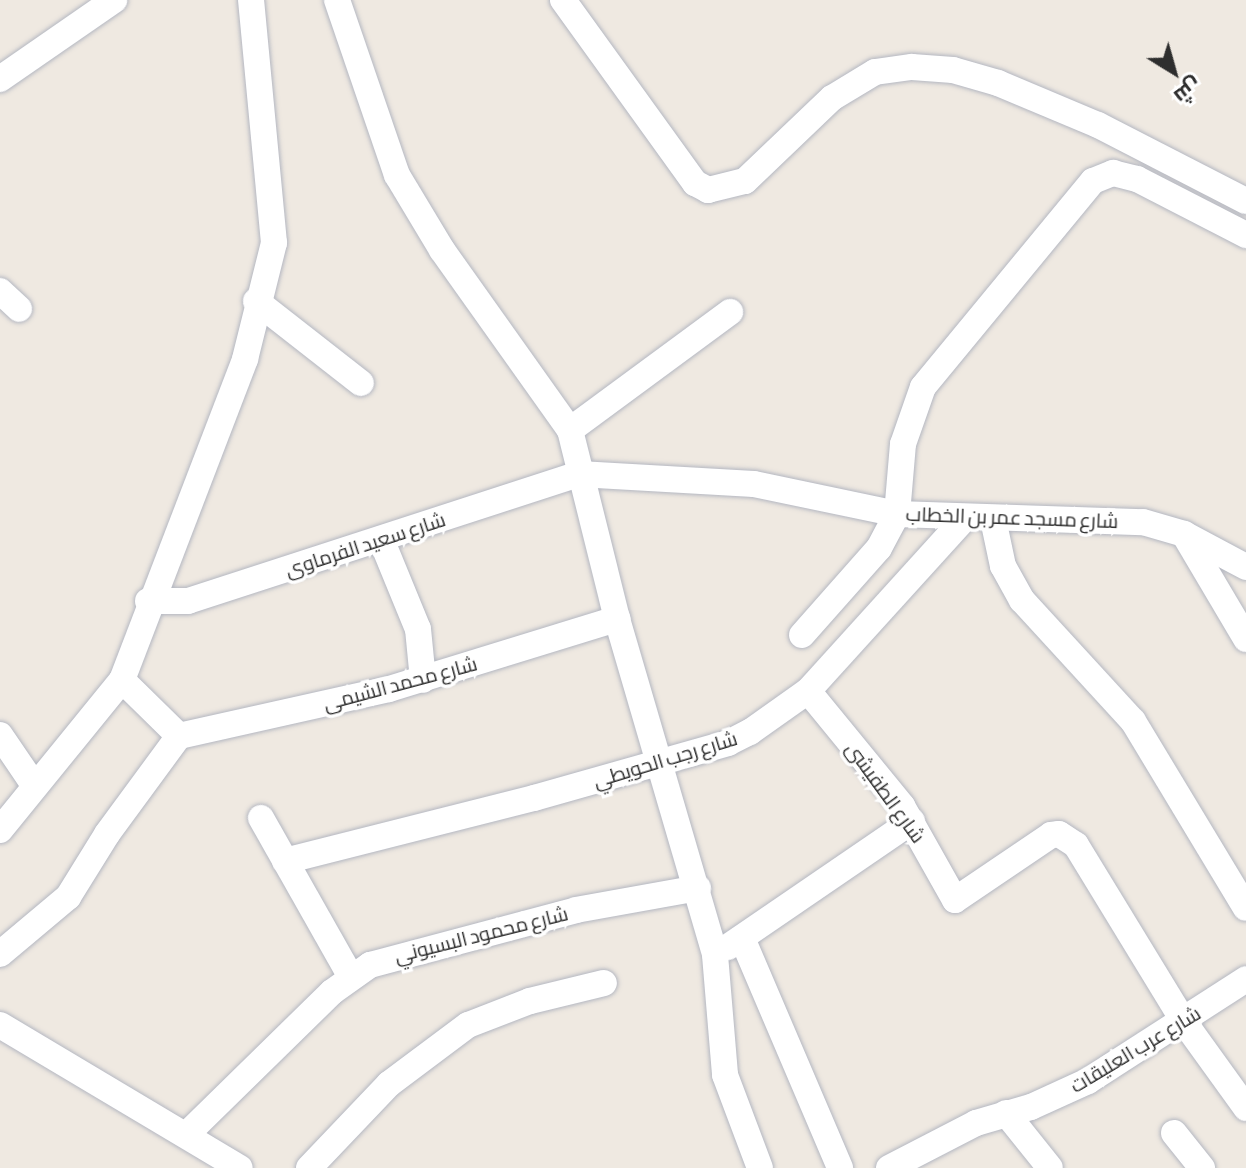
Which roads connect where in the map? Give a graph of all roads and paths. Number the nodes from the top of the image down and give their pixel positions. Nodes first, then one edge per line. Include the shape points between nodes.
1 (114, 0) edge
2 (251, 0) edge
3 (337, 0) edge
4 (563, 0) edge
5 (0, 79) edge
6 (1246, 201) edge
7 (1246, 235) edge
8 (256, 301) junction
9 (730, 312) dead end
10 (361, 383) dead end
11 (570, 430) junction
12 (579, 474) junction
13 (897, 514) junction
14 (965, 518) junction
15 (993, 519) junction
16 (1184, 534) junction
17 (381, 539) junction
18 (1246, 567) edge
19 (148, 601) junction
20 (617, 619) junction
21 (802, 635) dead end
22 (1246, 639) edge
23 (122, 680) junction
24 (423, 680) junction
25 (808, 691) junction
26 (0, 735) edge
27 (179, 736) junction
28 (662, 761) junction
29 (34, 785) junction
30 (261, 818) dead end
31 (912, 821) junction
32 (0, 830) edge
33 (285, 861) junction
34 (698, 888) junction
35 (1246, 908) edge
36 (742, 938) junction
37 (0, 954) edge
38 (715, 955) junction
39 (351, 977) junction
40 (1246, 979) edge
41 (604, 983) dead end
42 (1184, 1022) junction
43 (0, 1025) edge
44 (1246, 1108) edge
45 (1006, 1113) junction
46 (1174, 1133) dead end
47 (186, 1135) junction
48 (240, 1168) edge
49 (309, 1168) edge
50 (760, 1168) edge
51 (840, 1168) edge
52 (889, 1168) edge
53 (1050, 1168) edge
54 (1202, 1168) edge

1 - 5 street
2 - 8 street via 274,243
3 - 11 street via 397,175 442,250
4 - 6 street via 695,183 708,190 745,181 832,98 875,72 912,67 953,70 998,83 1098,125
7 - 13 street via 1137,179 1113,173 1093,181 923,387 903,444
8 - 10 street
8 - 19 street via 245,359
9 - 11 street
11 - 12 street
12 - 13 street, شارع مسجد عمر بن الخطاب via 754,484
12 - 17 street, شارع سعيد الفرماوى
12 - 20 street
13 - 14 street, شارع مسجد عمر بن الخطاب
13 - 21 street via 879,548
14 - 15 street, شارع مسجد عمر بن الخطاب
14 - 25 street, شارع رجب الحويطي
15 - 16 street, شارع مسجد عمر بن الخطاب via 1143,522
15 - 35 street via 1003,566 1022,600 1133,721
16 - 18 street, شارع مسجد عمر بن الخطاب
16 - 22 street
17 - 19 street, شارع سعيد الفرماوى via 188,601
17 - 24 street via 418,629
19 - 23 street
20 - 24 street, شارع محمد الشيمى
20 - 28 street
23 - 27 street
23 - 29 street via 87,729
24 - 27 street, شارع محمد الشيمى
25 - 28 street, شارع رجب الحويطي via 728,743
25 - 31 street, شارع الطفيشى
26 - 29 street
27 - 37 street via 68,897
28 - 33 street, شارع رجب الحويطي
28 - 34 street
29 - 32 street
30 - 33 street
31 - 36 street
31 - 42 street, شارع الطفيشى via 955,900 1059,834 1076,845
33 - 39 street
34 - 38 street
34 - 39 street, شارع محمود البسيوني via 576,910 392,955
36 - 38 street
36 - 51 street
38 - 50 street via 725,1075
39 - 47 street, شارع محمود البسيوني
40 - 42 street, شارع عرب العليقات
41 - 49 street via 530,1001 468,1025 389,1084
42 - 44 street
42 - 45 street, شارع عرب العليقات via 1088,1081
43 - 47 street
45 - 52 street, شارع عرب العليقات
45 - 53 street
46 - 54 street
47 - 48 street

